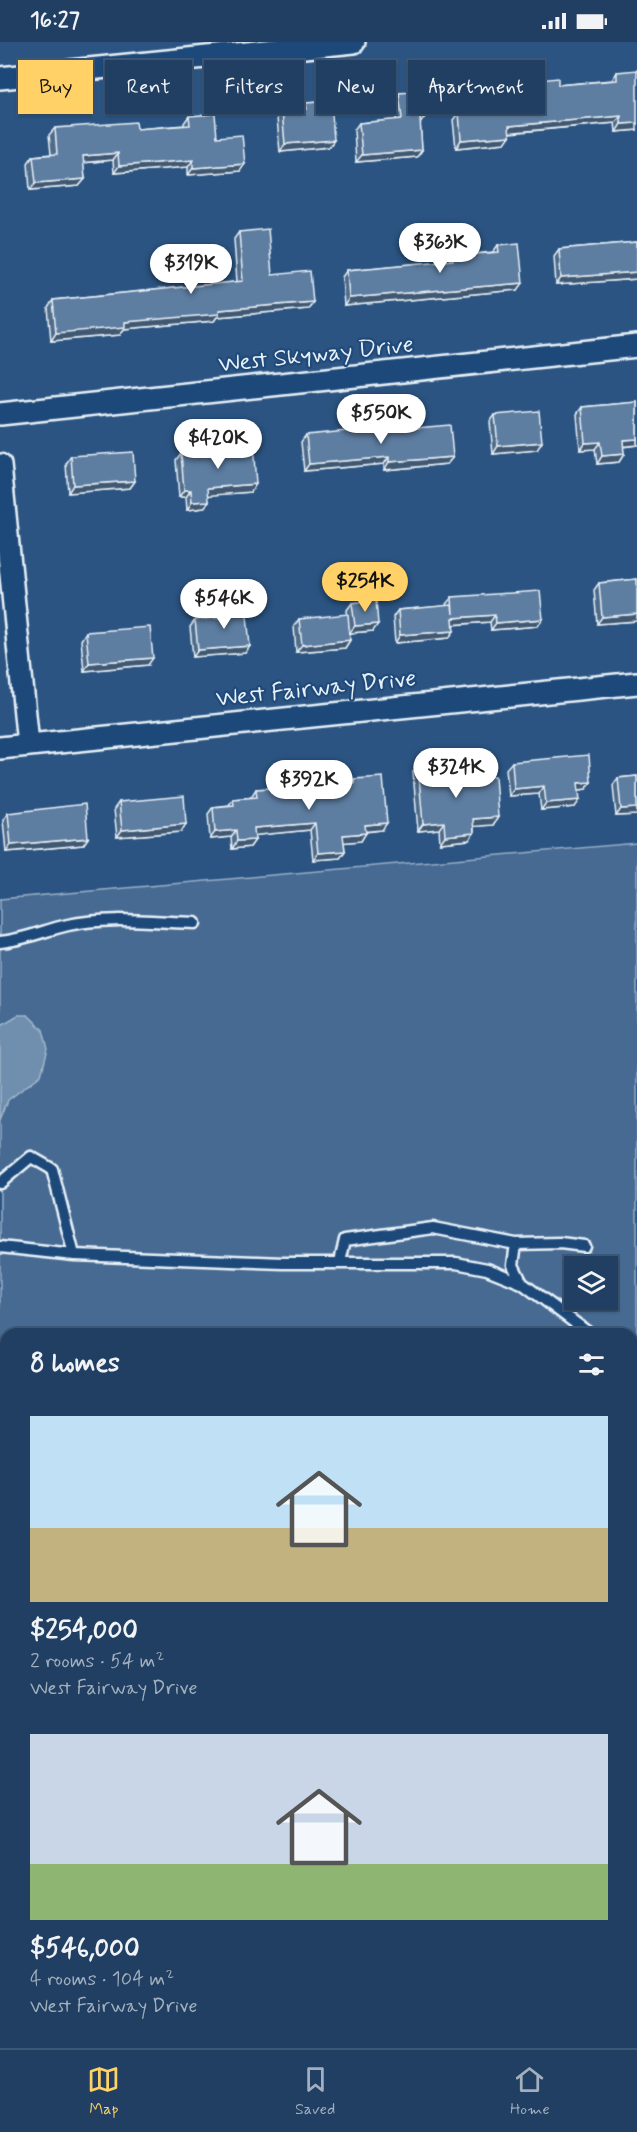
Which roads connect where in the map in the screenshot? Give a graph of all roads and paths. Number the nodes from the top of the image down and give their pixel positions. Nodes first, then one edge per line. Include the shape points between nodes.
1 (354, 42) edge
2 (0, 78) edge
3 (637, 346) edge
4 (0, 414) edge
5 (0, 465) edge
6 (637, 682) edge
7 (28, 744) junction
8 (0, 748) edge
9 (195, 923) dead end
10 (0, 942) edge
11 (0, 1183) edge
12 (516, 1244) junction
13 (584, 1246) dead end
14 (0, 1247) edge
15 (74, 1255) junction
16 (340, 1262) junction
17 (522, 1283) junction
18 (582, 1328) edge

1 - 2 street
3 - 4 street, West Skyway Drive
5 - 7 street
6 - 7 street, West Fairway Drive
7 - 8 street, West Fairway Drive
9 - 10 lane via 70,924
11 - 15 lane via 31,1157 52,1169
12 - 13 lane
12 - 16 lane via 422,1229 345,1240
12 - 17 lane via 513,1265
14 - 15 lane
15 - 16 lane
16 - 17 lane via 456,1263 487,1269
17 - 18 lane

